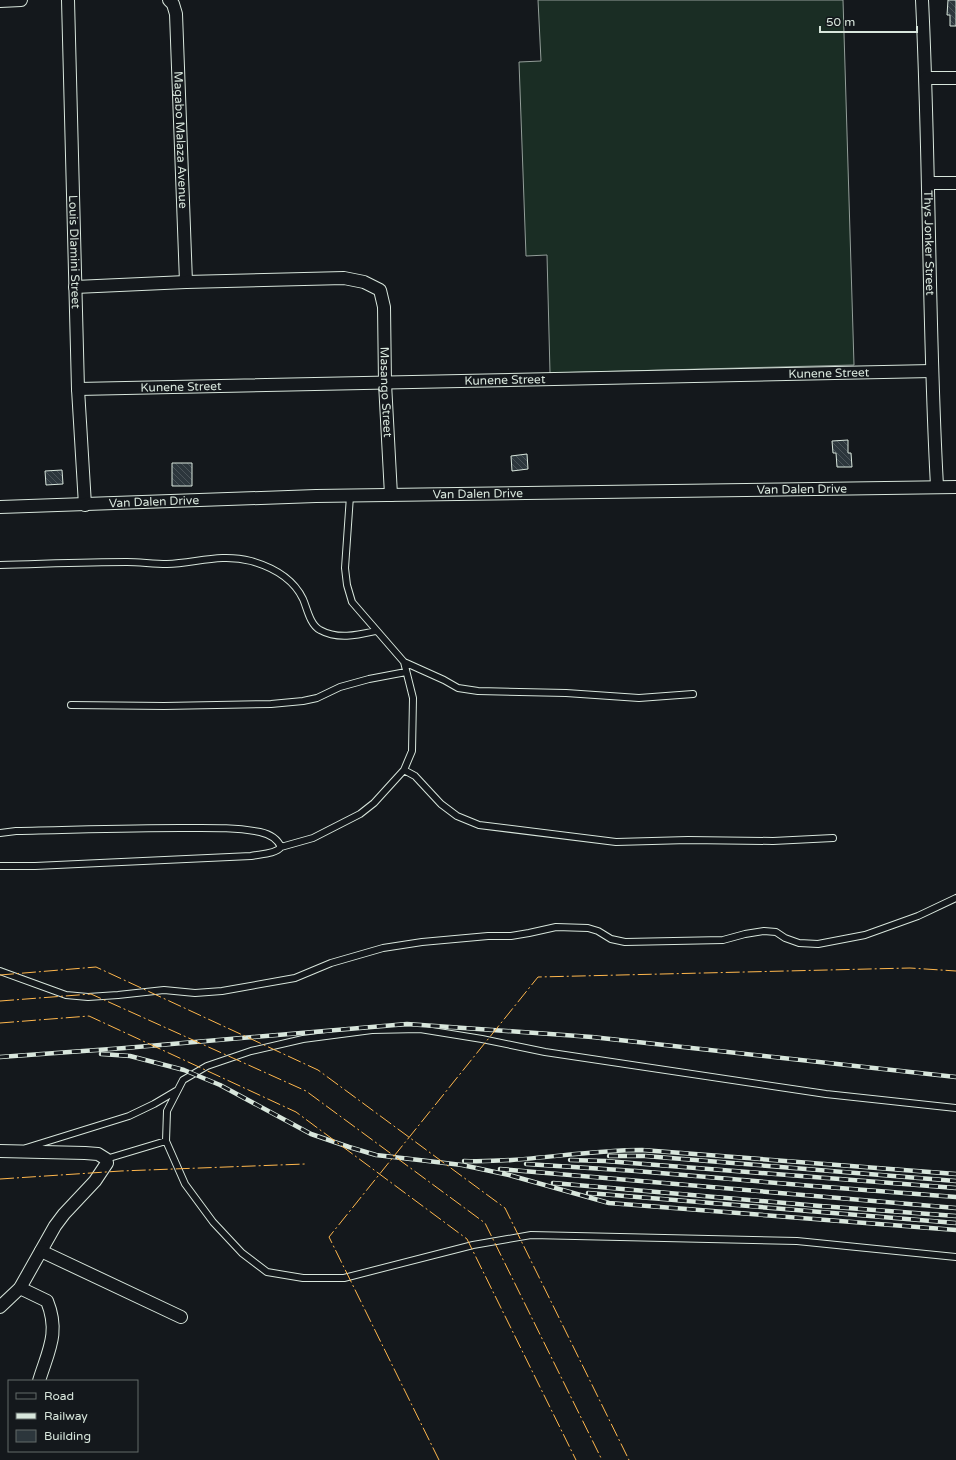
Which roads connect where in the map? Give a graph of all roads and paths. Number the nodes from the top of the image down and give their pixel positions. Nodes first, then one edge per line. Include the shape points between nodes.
1 (22, 0) edge
2 (68, 0) edge
3 (169, 0) edge
4 (922, 0) edge
5 (0, 1) edge
6 (926, 78) junction
7 (956, 78) edge
8 (929, 183) junction
9 (956, 183) edge
10 (186, 282) junction
11 (76, 287) junction
12 (932, 371) junction
13 (385, 383) junction
14 (78, 389) junction
15 (937, 486) junction
16 (956, 487) edge
17 (391, 495) junction
18 (350, 496) junction
19 (85, 505) junction
20 (0, 507) edge
21 (0, 565) edge
22 (376, 631) junction
23 (404, 662) junction
24 (406, 672) junction
25 (693, 694) dead end
26 (71, 705) dead end
27 (404, 770) junction
28 (0, 833) edge
29 (833, 838) dead end
30 (281, 846) junction
31 (0, 866) edge
32 (956, 898) edge
33 (0, 971) edge
34 (177, 1090) junction
35 (956, 1108) edge
36 (166, 1141) junction
37 (0, 1151) edge
38 (18, 1151) junction
39 (106, 1159) junction
40 (41, 1251) junction
41 (956, 1257) edge
42 (20, 1288) junction
43 (0, 1307) edge
44 (180, 1317) dead end
45 (39, 1380) edge

1 - 5 street
2 - 11 street, Louis Dlamini Street
3 - 10 street, Magabo Malaza Avenue via 176,14
4 - 6 street, Thys Jonker Street
6 - 7 street
6 - 8 street, Thys Jonker Street
8 - 9 street
8 - 12 street, Thys Jonker Street
10 - 11 street
10 - 13 street, Masango Street via 344,278 364,282 380,290 384,307
11 - 14 street, Louis Dlamini Street
12 - 13 street, Kunene Street
12 - 15 street, Thys Jonker Street
13 - 14 street, Kunene Street
13 - 17 street, Masango Street
14 - 19 street, Louis Dlamini Street
15 - 16 street, Van Dalen Drive
15 - 17 street, Van Dalen Drive
17 - 18 street, Van Dalen Drive
18 - 19 street, Van Dalen Drive
18 - 22 lane via 345,568 347,585 352,602
19 - 20 street, Van Dalen Drive
21 - 22 lane via 129,562 169,564 228,557 250,561 278,572 293,584 319,630 347,637
22 - 23 lane
23 - 24 lane
23 - 25 lane via 458,688 478,691 639,698
24 - 26 lane via 340,687 317,698 303,701 172,706
24 - 27 lane via 413,698 412,751
27 - 29 lane via 414,776 441,804 457,816 479,825 616,842
27 - 30 lane via 374,804 360,814 313,838
28 - 30 lane via 235,828 261,832 273,837
30 - 31 lane via 278,850 251,856
32 - 33 lane via 865,936 818,944 799,943 776,932 764,931 723,940 625,942 588,928 556,926 511,936 422,942 383,948 331,963 295,978 222,991 195,993 164,990 103,996 66,995
34 - 35 lane via 183,1080 207,1066 251,1051 303,1039 372,1030 420,1029 545,1052 818,1093
34 - 36 lane via 166,1111
34 - 38 lane via 129,1116
36 - 39 lane
36 - 41 lane via 185,1184 213,1222 242,1253 267,1272 303,1278 344,1278 473,1245 531,1235 797,1241
37 - 38 street
38 - 39 street via 85,1152 98,1154
39 - 40 street via 105,1169 64,1214
40 - 42 street
40 - 44 street
42 - 43 street
42 - 45 street via 47,1301 51,1312 51,1348

